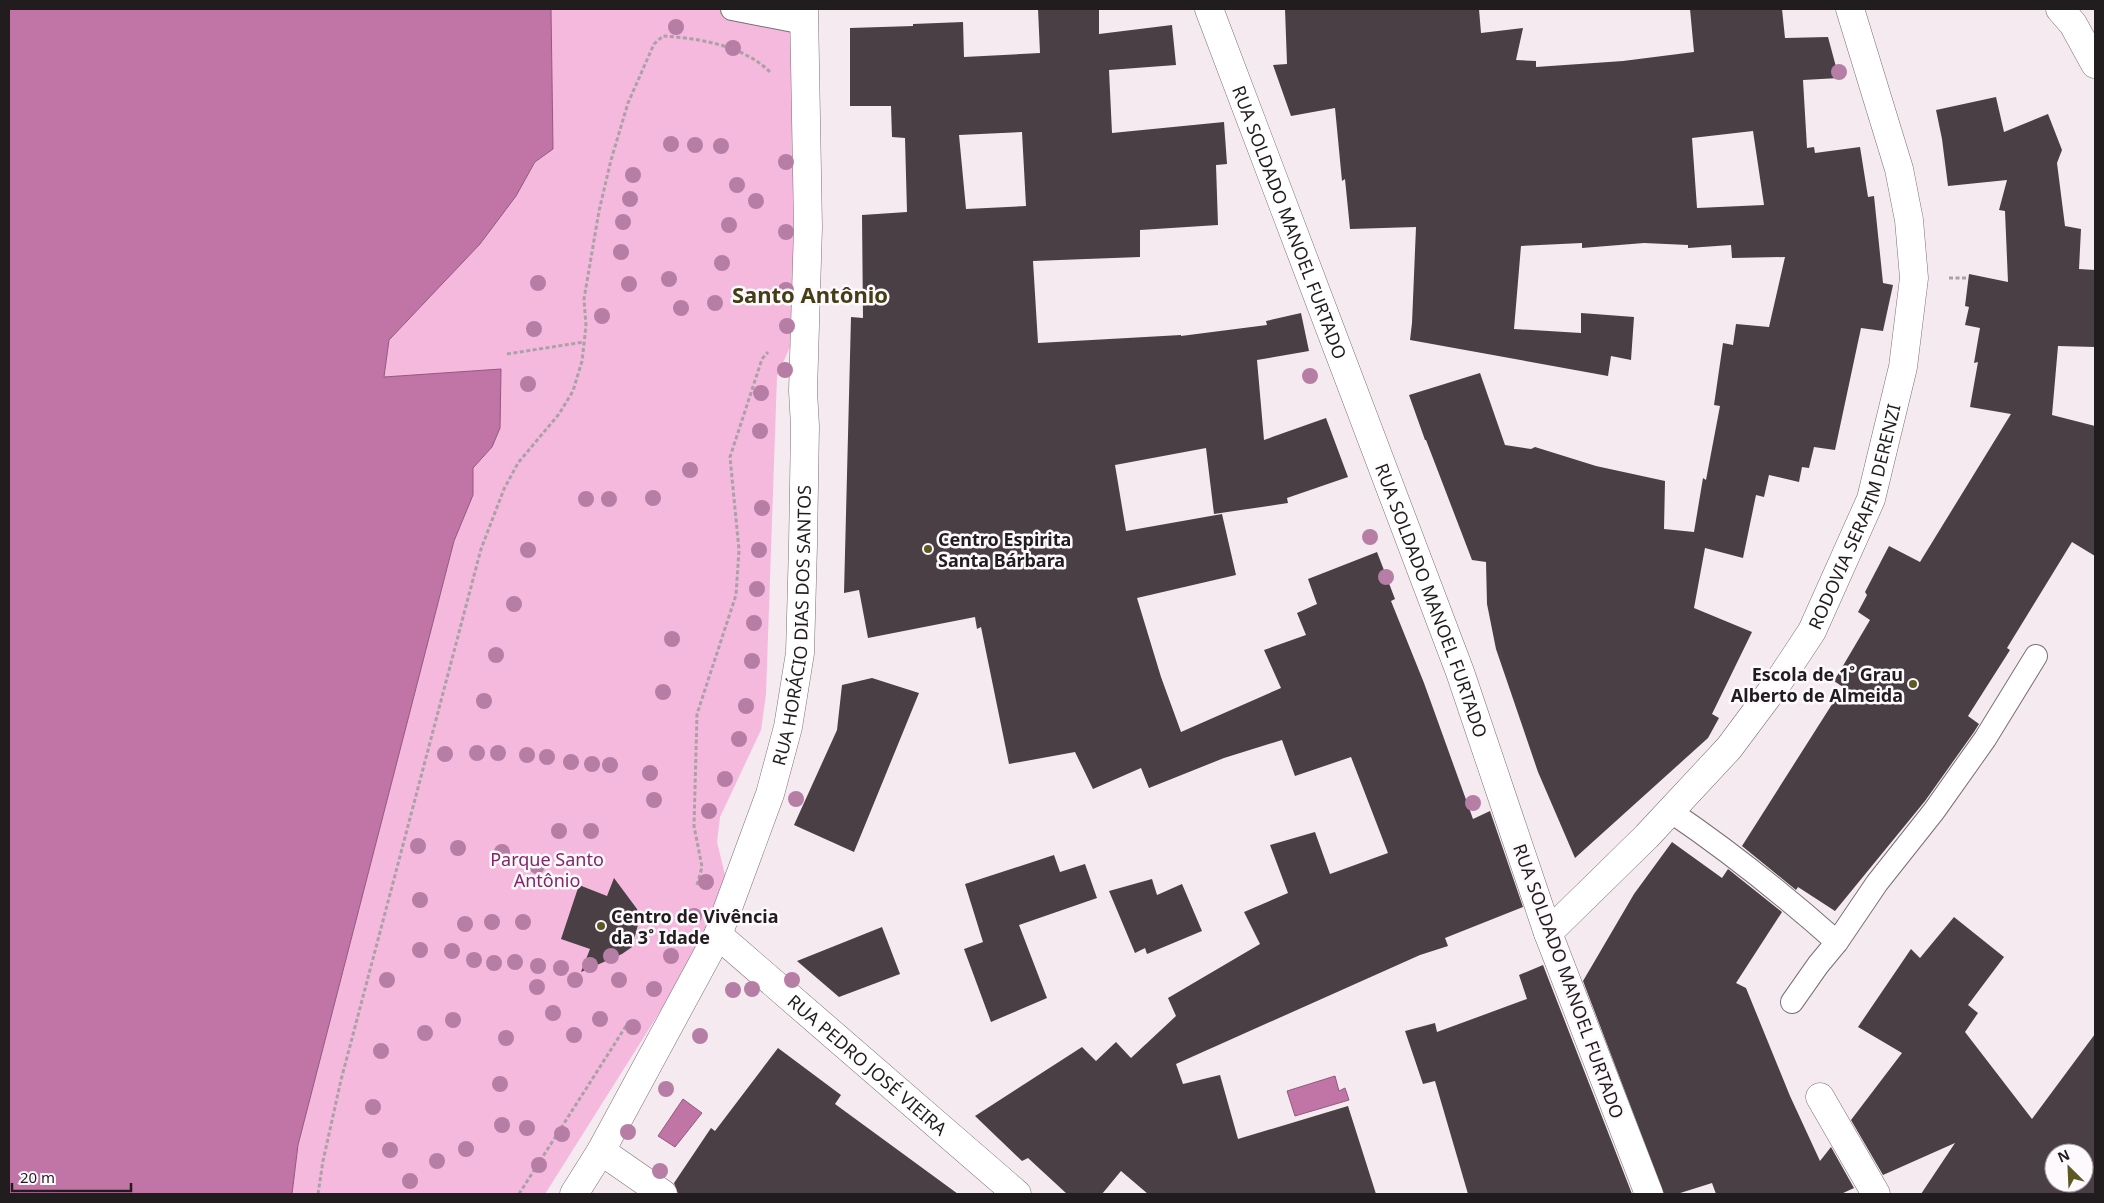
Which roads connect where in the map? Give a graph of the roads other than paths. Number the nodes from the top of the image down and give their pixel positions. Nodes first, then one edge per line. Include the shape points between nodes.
1 (732, 9) edge
2 (1209, 9) edge
3 (1850, 9) edge
4 (2060, 9) edge
5 (804, 16) edge
6 (2095, 64) edge
7 (2036, 656) dead end
8 (1670, 811) junction
9 (1548, 933) junction
10 (718, 935) junction
11 (1837, 942) junction
12 (1792, 1002) dead end
13 (1820, 1097) dead end
14 (601, 1151) junction
15 (574, 1194) edge
16 (662, 1194) edge
17 (1017, 1194) edge
18 (1649, 1194) edge
19 (1876, 1194) edge

1 - 5 lane
2 - 9 street, RUA SOLDADO MANOEL FURTADO via 1460,672
3 - 8 street, RODOVIA SERAFIM DERENZI via 1896,160 1909,220 1914,278 1903,367 1872,499 1812,631 1729,748
4 - 6 street via 2073,24
5 - 10 street, RUA HORÁCIO DIAS DOS SANTOS via 808,227 800,653 788,727 770,794
7 - 11 lane via 1985,739 1934,811 1877,882
8 - 9 street, RODOVIA SERAFIM DERENZI
8 - 11 lane via 1705,834
9 - 18 street, RUA SOLDADO MANOEL FURTADO
10 - 14 street, RUA HORÁCIO DIAS DOS SANTOS
10 - 17 street, RUA PEDRO JOSÉ VIEIRA
11 - 12 lane
13 - 19 street
14 - 15 street, RUA HORÁCIO DIAS DOS SANTOS
14 - 16 street

